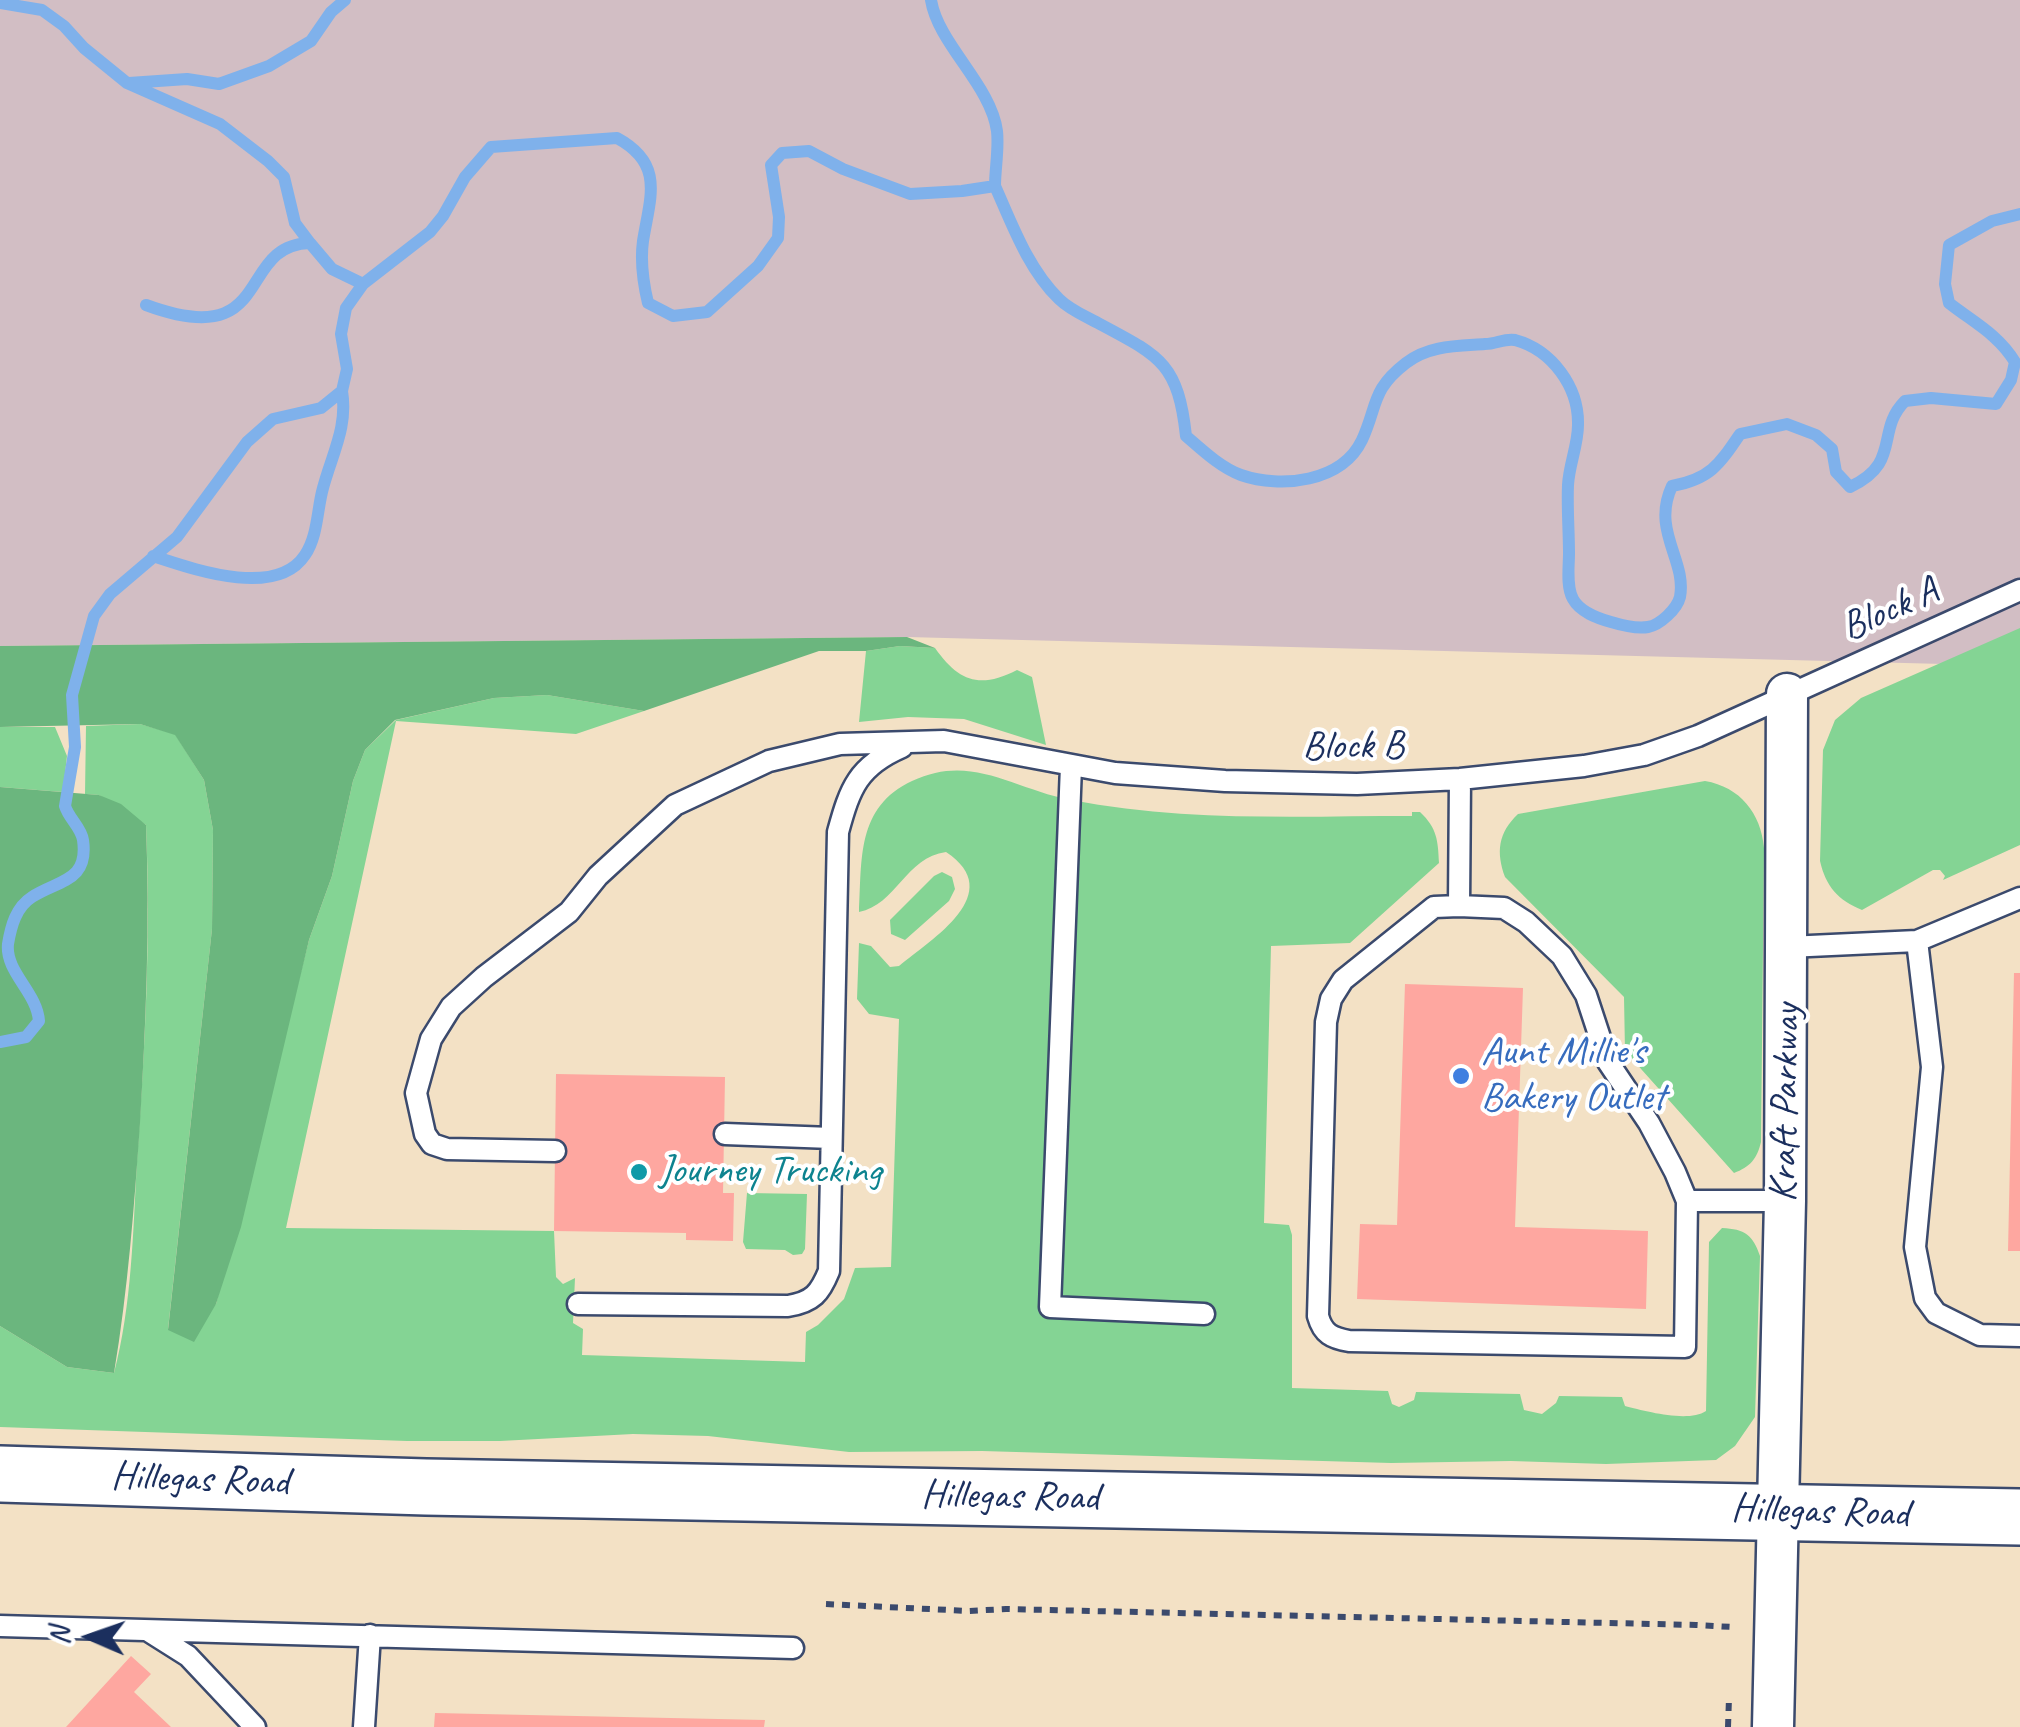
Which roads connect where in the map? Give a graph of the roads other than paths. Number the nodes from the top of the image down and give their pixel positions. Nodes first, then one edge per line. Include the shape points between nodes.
1 (2020, 590) edge
2 (1788, 694) junction
3 (908, 744) junction
4 (1071, 766) junction
5 (1460, 779) junction
6 (2020, 898) edge
7 (1459, 906) junction
8 (1917, 940) junction
9 (1788, 947) junction
10 (725, 1134) dead end
11 (831, 1138) junction
12 (555, 1151) dead end
13 (1686, 1201) junction
14 (1785, 1201) junction
15 (578, 1304) dead end
16 (1204, 1314) dead end
17 (2020, 1336) edge
18 (0, 1474) edge
19 (1780, 1512) junction
20 (2020, 1518) edge
21 (0, 1626) edge
22 (141, 1628) junction
23 (370, 1635) junction
24 (794, 1648) dead end
25 (255, 1727) edge
26 (364, 1727) edge
27 (1773, 1727) edge

1 - 2 lane, Block A
2 - 5 lane, Block B via 1644,755
2 - 9 street, Kraft Parkway
3 - 4 lane, Block B via 944,742
3 - 11 lane via 877,758 860,775 838,832
3 - 12 lane, Block B via 815,748 769,761 676,805 569,912 451,1007 431,1039 416,1094 432,1144
4 - 5 lane, Block B via 1225,782
4 - 16 lane via 1050,1308
5 - 7 lane
6 - 8 lane
7 - 13 lane via 1504,908 1569,964 1608,1062 1649,1123
7 - 13 lane via 1434,907 1343,980 1331,999 1322,1330 1350,1342 1685,1347
8 - 9 lane
8 - 17 lane via 1932,1067 1915,1247 1925,1298 1936,1313 1980,1335
9 - 14 street, Kraft Parkway
10 - 11 lane
11 - 15 lane via 829,1270 821,1292 806,1304
13 - 14 lane
14 - 19 street, Kraft Parkway
18 - 19 main road, Hillegas Road
19 - 20 main road, Hillegas Road
19 - 27 street, Kraft Parkway
21 - 22 lane
22 - 23 lane
22 - 25 lane via 188,1656
23 - 24 lane
23 - 26 lane

